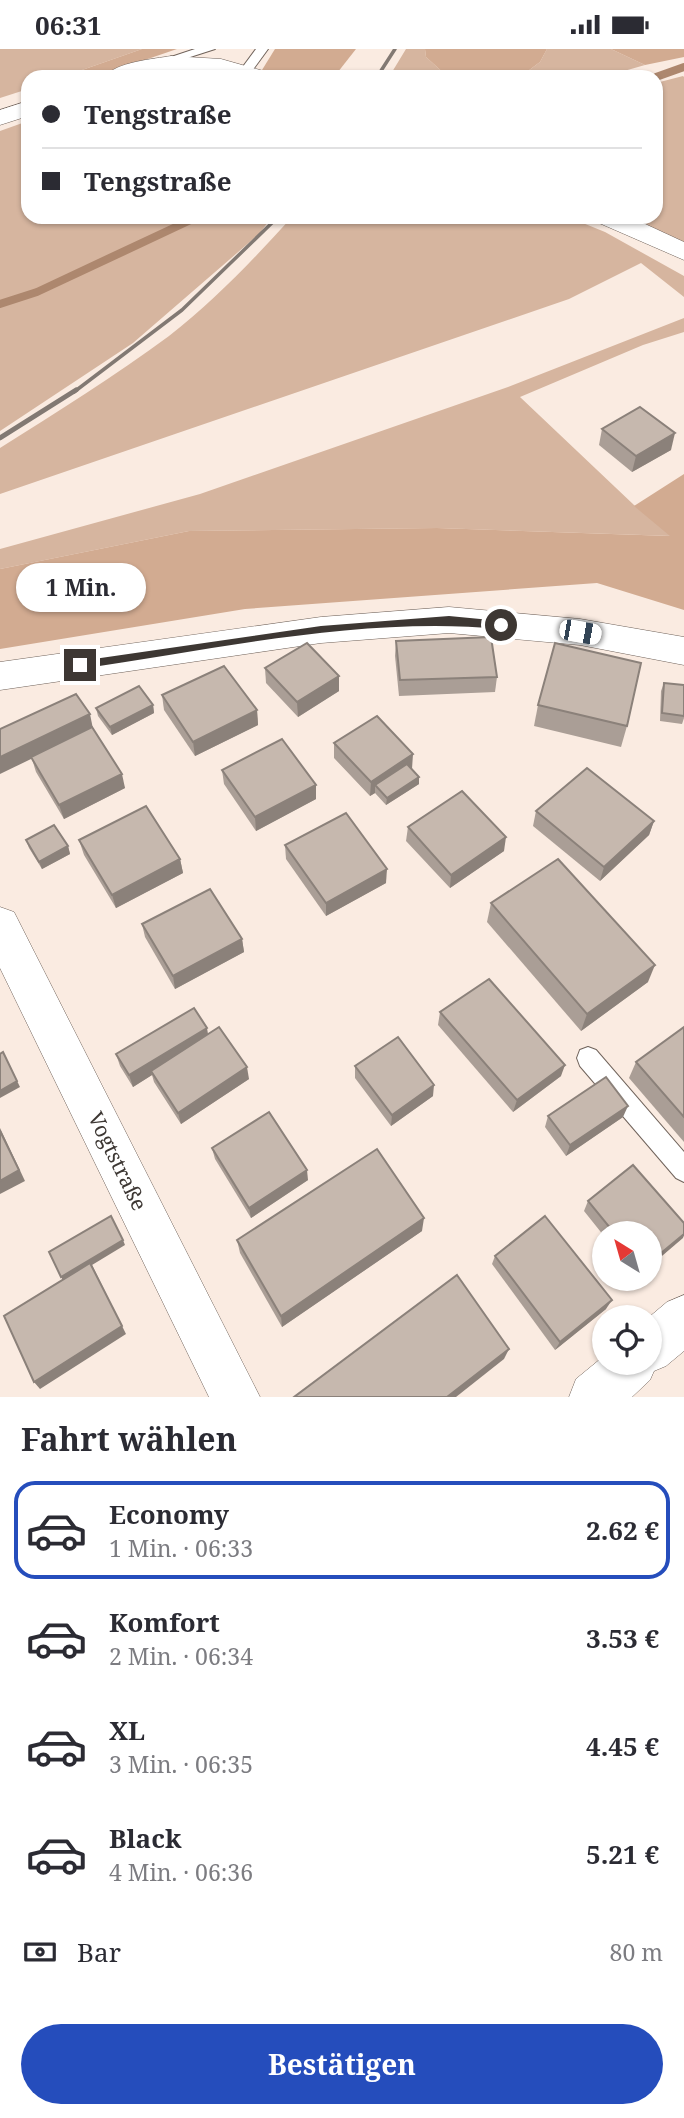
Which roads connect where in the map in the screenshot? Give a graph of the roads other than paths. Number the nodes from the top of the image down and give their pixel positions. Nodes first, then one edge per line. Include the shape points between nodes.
1 (209, 49) edge
2 (262, 49) edge
3 (145, 67) junction
4 (137, 70) edge
5 (235, 70) edge
6 (254, 70) edge
7 (21, 110) edge
8 (0, 118) edge
9 (623, 224) edge
10 (684, 252) edge
11 (684, 651) edge
12 (0, 676) edge
13 (0, 925) edge
14 (588, 1058) dead end
15 (684, 1170) edge
16 (684, 1319) edge
17 (662, 1338) edge
18 (619, 1375) edge
19 (235, 1397) edge
20 (594, 1397) edge

1 - 3 lane
2 - 6 lane
3 - 4 street
3 - 5 street via 193,60
7 - 8 street
9 - 10 street
11 - 12 street via 580,632 449,620 321,630
13 - 19 street, Vogtstraße
14 - 15 lane
16 - 17 street
18 - 20 street

